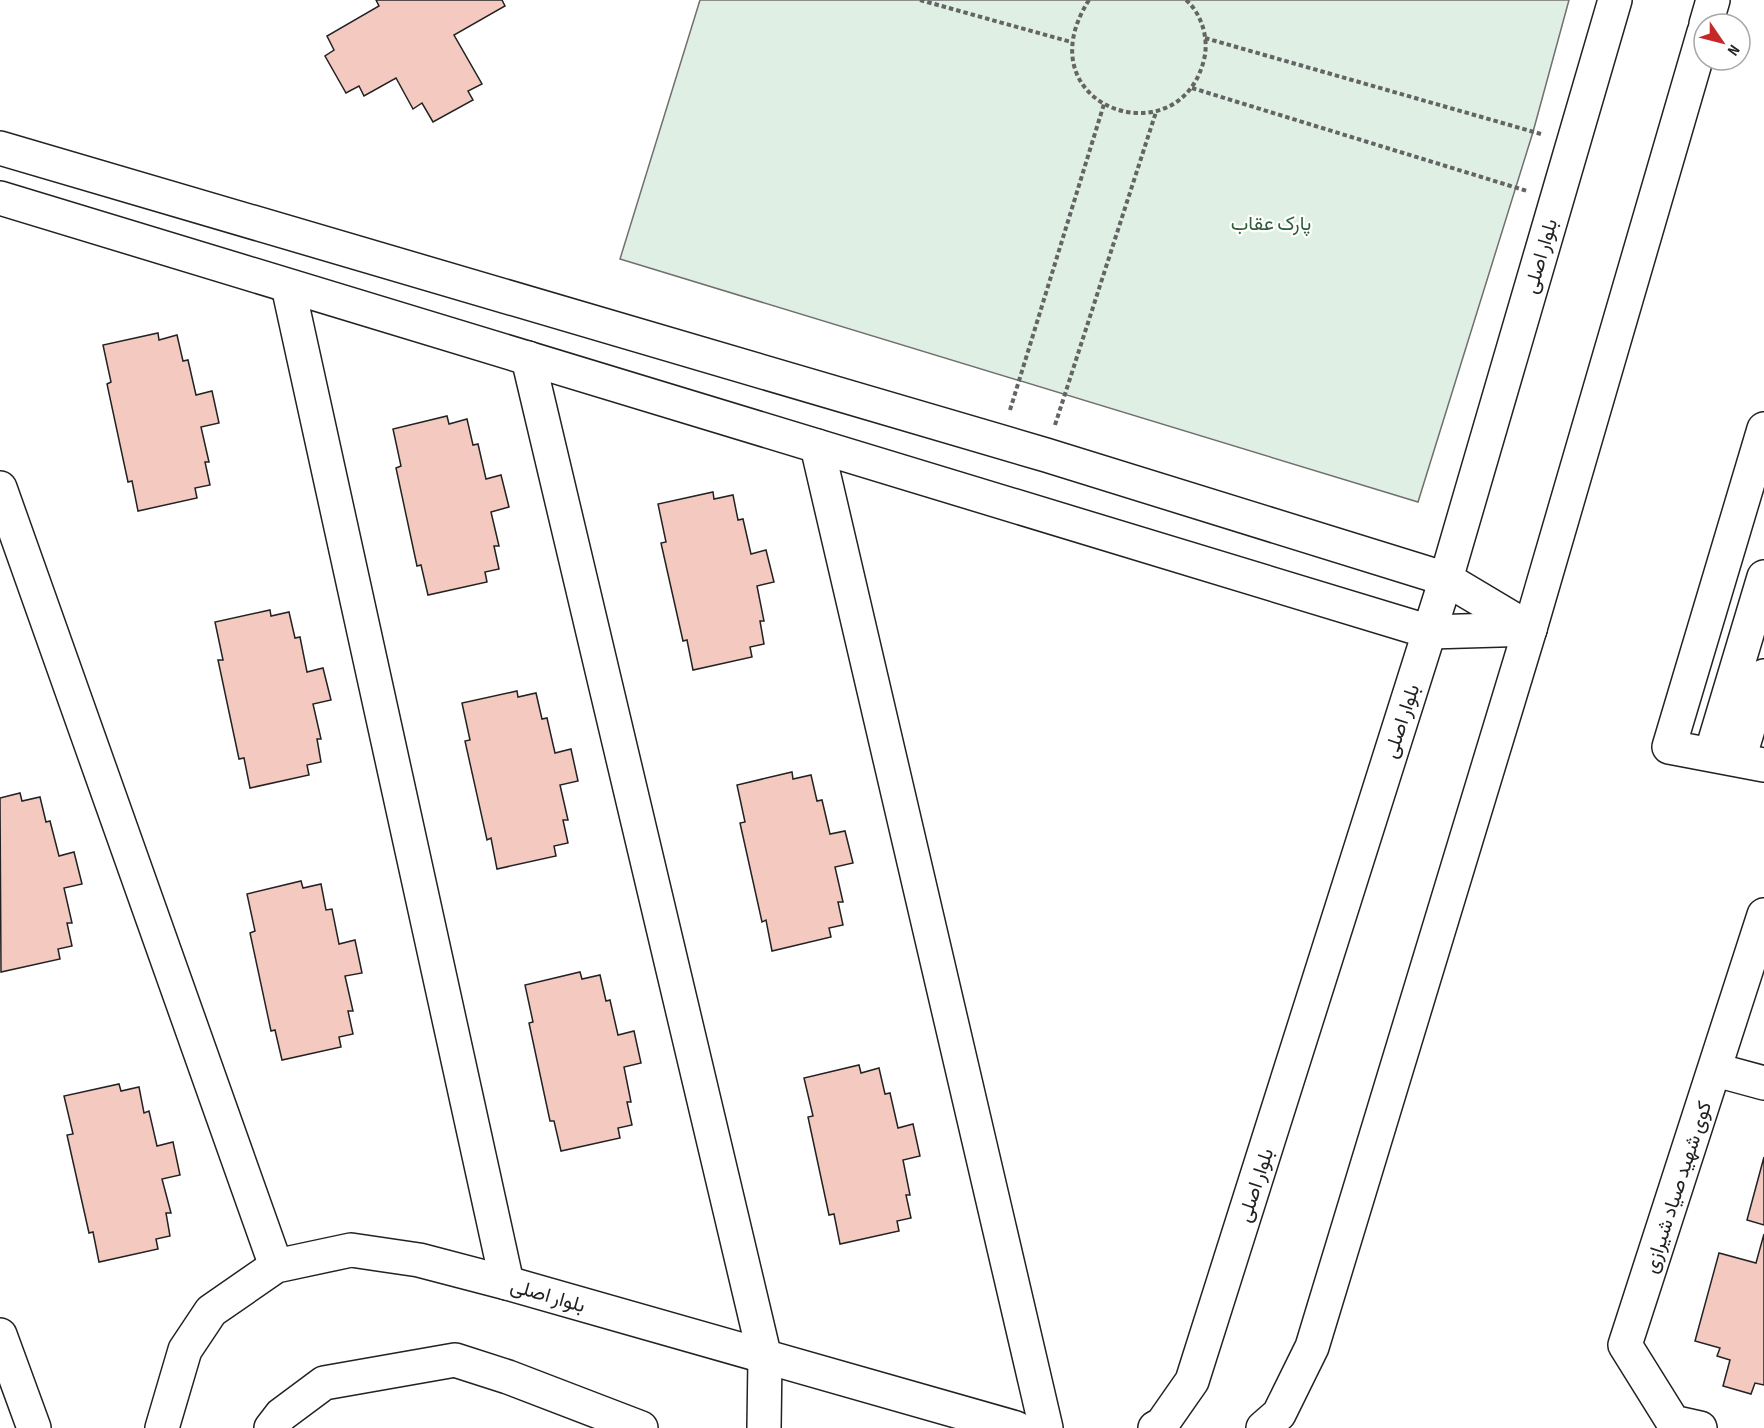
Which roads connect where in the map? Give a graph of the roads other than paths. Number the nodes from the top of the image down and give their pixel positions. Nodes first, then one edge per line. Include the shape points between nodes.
1 (1615, 0) edge
2 (1692, 72) edge
3 (0, 148) edge
4 (0, 198) edge
5 (288, 286) junction
6 (528, 358) junction
7 (1764, 429) edge
8 (817, 446) junction
9 (0, 488) edge
10 (1764, 577) edge
11 (1446, 579) junction
12 (1530, 629) junction
13 (1430, 632) junction
14 (1764, 676) edge
15 (1738, 759) edge
16 (1764, 915) edge
17 (1716, 1070) junction
18 (1764, 1083) edge
19 (276, 1266) junction
20 (507, 1283) junction
21 (0, 1335) edge
22 (765, 1358) junction
23 (34, 1428) edge
24 (162, 1428) edge
25 (271, 1428) edge
26 (642, 1428) edge
27 (764, 1428) edge
28 (1016, 1428) edge
29 (1046, 1428) edge
30 (1155, 1428) edge
31 (1263, 1428) edge
32 (1700, 1428) edge

1 - 11 street, بلوار اصلی
2 - 12 street
3 - 11 street via 1046,455
4 - 5 street
5 - 6 street
5 - 20 street
6 - 8 street
6 - 22 street
7 - 15 street via 1669,747
8 - 13 street
8 - 29 street
9 - 19 street
10 - 15 street
11 - 12 street
11 - 13 street, بلوار اصلی
12 - 13 street
12 - 31 street via 1312,1347 1279,1414
13 - 30 street, بلوار اصلی via 1192,1381 1162,1424
14 - 15 street
16 - 17 street, کوی شهید صیاد شیرازی
17 - 18 street
17 - 32 street, کوی شهید صیاد شیرازی via 1625,1345 1673,1422
19 - 20 street, بلوار اصلی via 351,1250 419,1260
19 - 24 street, بلوار اصلی via 211,1311 185,1350
20 - 22 street, بلوار اصلی
21 - 23 street
22 - 27 street
22 - 28 street, بلوار اصلی
25 - 26 street via 281,1415 324,1383 455,1360

